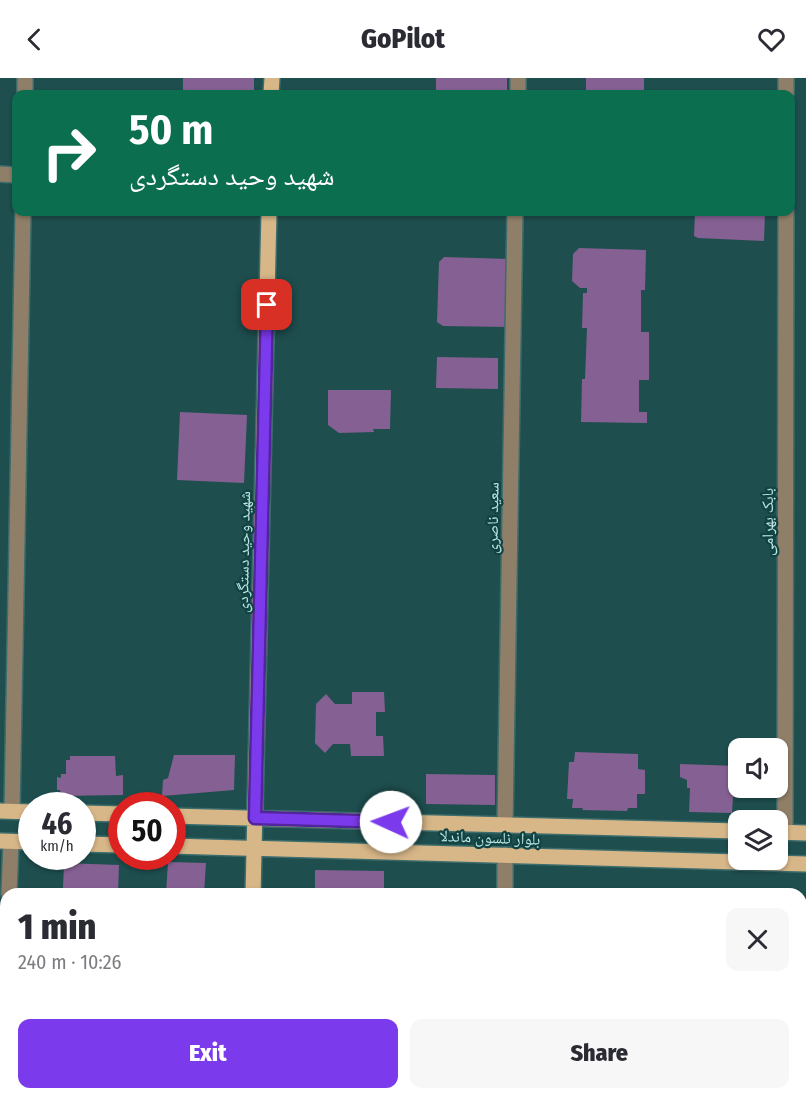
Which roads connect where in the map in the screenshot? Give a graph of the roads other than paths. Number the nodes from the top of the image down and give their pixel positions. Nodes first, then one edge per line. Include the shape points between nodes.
1 (23, 216) edge
2 (269, 216) edge
3 (515, 216) edge
4 (786, 216) edge
5 (781, 810) edge
6 (6, 811) edge
7 (186, 816) edge
8 (255, 818) junction
9 (505, 825) junction
10 (728, 831) edge
11 (788, 832) edge
12 (806, 833) edge
13 (6, 842) edge
14 (186, 847) edge
15 (255, 849) junction
16 (505, 855) junction
17 (806, 864) edge
18 (9, 888) edge
19 (254, 888) edge
20 (505, 888) edge

1 - 6 street
2 - 8 main road, شهید وحید دستگردی
3 - 9 street, سعید ناصری
4 - 5 street, بابک بهرامی
7 - 8 main road, بلوار نلسون ماندلا
8 - 9 main road, بلوار نلسون ماندلا
8 - 15 main road, شهید وحید دستگردی
9 - 10 main road, بلوار نلسون ماندلا
11 - 12 main road
13 - 18 street
14 - 15 main road, بلوار نلسون ماندلا
15 - 16 main road, بلوار نلسون ماندلا
15 - 19 main road, شهید وحید دستگردی
16 - 17 main road, بلوار نلسون ماندلا
16 - 20 street

